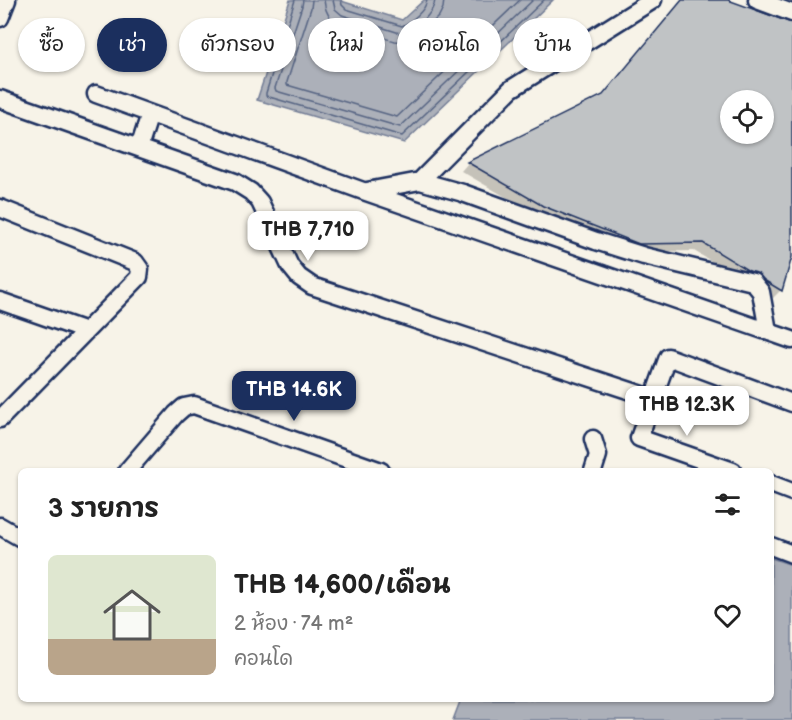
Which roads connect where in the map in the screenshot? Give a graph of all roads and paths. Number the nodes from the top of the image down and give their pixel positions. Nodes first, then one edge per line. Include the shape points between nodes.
1 (6, 0) edge
2 (653, 0) edge
3 (757, 0) edge
4 (792, 13) edge
5 (0, 18) edge
6 (96, 94) dead end
7 (0, 99) edge
8 (150, 114) junction
9 (139, 148) junction
10 (420, 181) junction
11 (366, 192) junction
12 (0, 208) edge
13 (0, 301) edge
14 (768, 331) junction
15 (86, 332) junction
16 (792, 340) edge
17 (0, 396) edge
18 (652, 398) junction
19 (17, 402) junction
20 (792, 403) edge
21 (0, 419) edge
22 (594, 439) dead end
23 (130, 468) edge
24 (373, 468) edge
25 (594, 468) edge
26 (724, 468) edge
27 (774, 485) edge
28 (792, 492) edge
29 (0, 526) edge
30 (18, 536) edge
31 (774, 547) edge
32 (792, 554) edge

1 - 5 street
2 - 10 street via 511,90
3 - 4 street
6 - 8 street
7 - 9 street
8 - 9 street
8 - 11 street
9 - 18 street via 235,182 251,192 260,202 290,267 312,286
10 - 11 street
10 - 14 street via 644,256 753,282 761,292
11 - 14 street
12 - 15 street via 135,262 140,269 139,277
13 - 15 street
14 - 16 street
15 - 19 street
17 - 19 street
18 - 20 street via 668,357
18 - 26 street via 639,438
19 - 21 street
22 - 25 street via 598,454
23 - 24 street via 184,406 195,405
27 - 28 street
29 - 30 street
31 - 32 street

